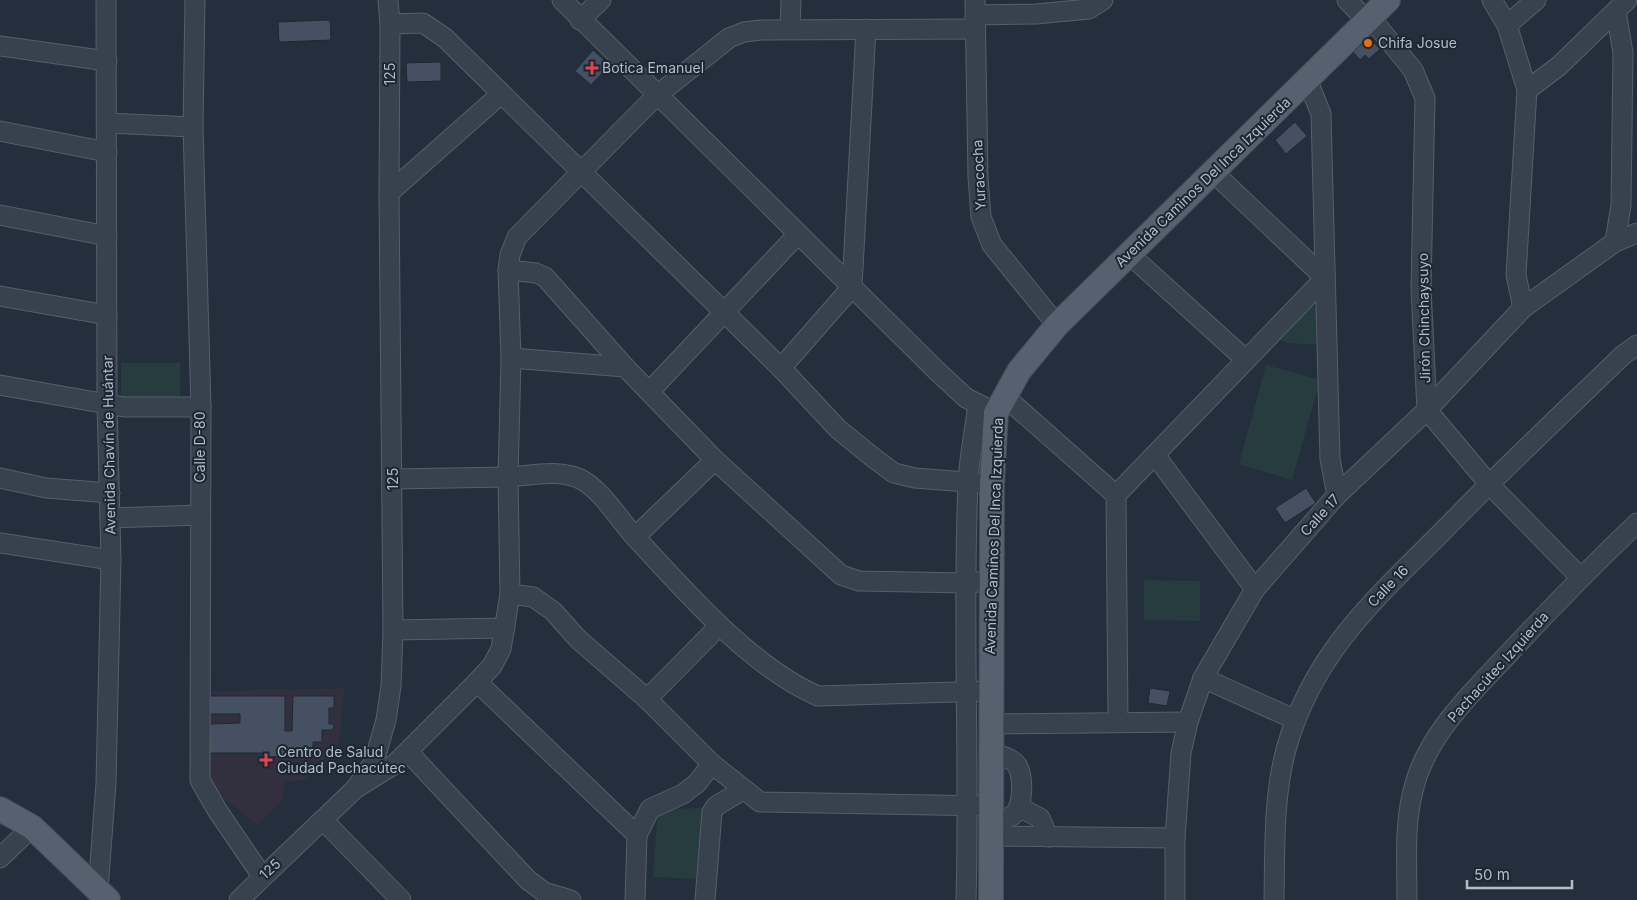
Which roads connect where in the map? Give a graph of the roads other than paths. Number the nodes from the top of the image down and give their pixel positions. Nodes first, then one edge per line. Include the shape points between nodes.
1 (106, 0) edge
2 (195, 0) edge
3 (388, 0) edge
4 (562, 0) edge
5 (601, 0) edge
6 (791, 0) edge
7 (1104, 0) edge
8 (1347, 0) edge
9 (1388, 0) edge
10 (1492, 0) edge
11 (1536, 0) edge
12 (1621, 5) edge
13 (975, 15) edge
14 (580, 20) junction
15 (1367, 21) junction
16 (390, 24) junction
17 (1507, 25) junction
18 (866, 29) junction
19 (790, 30) junction
20 (0, 46) edge
21 (107, 61) junction
22 (1304, 83) junction
23 (1527, 90) junction
24 (501, 94) junction
25 (656, 96) junction
26 (107, 123) junction
27 (193, 127) junction
28 (0, 131) edge
29 (107, 152) junction
30 (580, 171) junction
31 (1213, 172) junction
32 (389, 193) junction
33 (0, 216) edge
34 (1637, 232) edge
35 (798, 234) junction
36 (107, 236) junction
37 (1615, 242) junction
38 (1129, 254) junction
39 (508, 270) junction
40 (1325, 278) junction
41 (852, 287) junction
42 (0, 296) edge
43 (1523, 308) junction
44 (723, 314) junction
45 (107, 316) junction
46 (1057, 325) junction
47 (1637, 345) edge
48 (511, 358) junction
49 (1246, 360) junction
50 (625, 368) junction
51 (781, 368) junction
52 (0, 385) edge
53 (650, 390) junction
54 (108, 403) junction
55 (993, 404) junction
56 (201, 407) junction
57 (1426, 410) junction
58 (1155, 455) junction
59 (714, 460) junction
60 (508, 477) junction
61 (0, 478) edge
62 (393, 479) junction
63 (968, 481) junction
64 (992, 484) junction
65 (1489, 484) junction
66 (110, 493) junction
67 (1337, 495) junction
68 (1116, 496) junction
69 (200, 515) junction
70 (110, 518) junction
71 (1637, 523) edge
72 (635, 537) junction
73 (0, 543) edge
74 (112, 560) junction
75 (1580, 577) junction
76 (992, 581) junction
77 (966, 583) junction
78 (1255, 588) junction
79 (510, 594) junction
80 (720, 626) junction
81 (505, 628) junction
82 (394, 630) junction
83 (1203, 678) junction
84 (477, 682) junction
85 (990, 691) junction
86 (966, 692) junction
87 (647, 699) junction
88 (1296, 720) junction
89 (1118, 722) junction
90 (1188, 722) junction
91 (991, 724) junction
92 (408, 752) junction
93 (991, 753) junction
94 (712, 764) junction
95 (356, 788) junction
96 (743, 790) junction
97 (1019, 807) junction
98 (0, 809) edge
99 (985, 818) junction
100 (323, 820) junction
101 (32, 827) junction
102 (637, 835) junction
103 (1048, 837) junction
104 (1175, 838) junction
105 (0, 858) edge
106 (262, 876) junction
107 (103, 895) edge
108 (244, 898) edge
109 (401, 900) edge
110 (572, 900) edge
111 (635, 900) edge
112 (705, 900) edge
113 (966, 900) edge
114 (991, 900) edge
115 (1175, 900) edge
116 (1274, 900) edge
117 (1407, 900) edge

1 - 21 street, Avenida Chavín de Huántar
2 - 27 street, Calle D-80
3 - 16 street, 125
4 - 14 street
5 - 14 street
6 - 19 street
7 - 13 street via 1088,9
8 - 15 street, Jirón Chinchaysuyo
9 - 15 main road, Avenida Caminos Del Inca Izquierda
10 - 17 street
11 - 17 street
12 - 23 street via 1559,66
12 - 37 street via 1621,205
13 - 18 street
13 - 46 street, Yuracocha via 981,217 992,245
14 - 25 street
15 - 22 main road, Avenida Caminos Del Inca Izquierda
15 - 57 street, Jirón Chinchaysuyo via 1379,28 1414,70 1425,98 1421,288
16 - 24 street via 414,22 431,27
16 - 32 street, 125
17 - 23 street
18 - 19 street
18 - 41 street
19 - 25 street via 744,32 730,38
20 - 21 street
21 - 26 street, Avenida Chavín de Huántar
22 - 31 main road, Avenida Caminos Del Inca Izquierda
22 - 40 street via 1311,89 1321,114
23 - 43 street via 1516,275
24 - 30 street
24 - 32 street
25 - 30 street
25 - 35 street
26 - 27 street
26 - 29 street, Avenida Chavín de Huántar
27 - 56 street, Calle D-80
28 - 29 street
29 - 36 street, Avenida Chavín de Huántar
30 - 39 street via 516,237
30 - 44 street
31 - 38 main road, Avenida Caminos Del Inca Izquierda
31 - 40 street
32 - 62 street, 125
33 - 36 street
34 - 37 street, Calle 17
35 - 41 street
35 - 44 street
36 - 45 street, Avenida Chavín de Huántar
37 - 43 street, Calle 17
38 - 46 main road, Avenida Caminos Del Inca Izquierda
38 - 49 street
39 - 48 street
39 - 50 street via 545,277
40 - 49 street
40 - 67 street via 1330,459
41 - 51 street
41 - 55 street via 966,398
42 - 45 street
43 - 57 street, Calle 17
44 - 51 street
44 - 53 street
45 - 54 street, Avenida Chavín de Huántar
46 - 55 main road, Avenida Caminos Del Inca Izquierda
47 - 65 street, Calle 16
48 - 50 street
48 - 60 street
49 - 58 street
50 - 53 street
51 - 63 street via 838,429 894,472 915,478
52 - 54 street
53 - 59 street
54 - 56 street via 124,407
54 - 66 street, Avenida Chavín de Huántar
55 - 63 street
55 - 64 main road, Avenida Caminos Del Inca Izquierda
55 - 68 street
56 - 69 street, Calle D-80
57 - 65 street
57 - 67 street, Calle 17
58 - 68 street
58 - 78 street
59 - 72 street
59 - 77 street via 841,575 859,581
60 - 62 street
60 - 72 street via 553,474 580,479 596,491
60 - 79 street
61 - 66 street via 46,488
62 - 82 street, 125
63 - 64 street
63 - 77 street
64 - 76 main road, Avenida Caminos Del Inca Izquierda
65 - 75 street
65 - 88 street, Calle 16 via 1347,630 1313,683
66 - 70 street, Avenida Chavín de Huántar
67 - 78 street, Calle 17
68 - 89 street
69 - 70 street
69 - 106 street, Calle D-80 via 200,780
70 - 74 street, Avenida Chavín de Huántar
71 - 75 street, Pachacútec Izquierda
72 - 80 street
73 - 74 street
74 - 107 street, Avenida Chavín de Huántar
75 - 117 street, Pachacútec Izquierda via 1468,698 1431,747 1413,791 1407,831
76 - 77 street
76 - 85 main road, Avenida Caminos Del Inca Izquierda
77 - 86 street
78 - 83 street, Calle 17
79 - 81 street
79 - 87 street via 533,597 553,611 578,639
80 - 86 street via 798,688 818,696
80 - 87 street
81 - 82 street
81 - 84 street via 501,649 492,666
82 - 95 street, 125 via 391,686 381,742 374,762
83 - 88 street
83 - 90 street, Calle 17
84 - 92 street
84 - 102 street
85 - 86 street
85 - 91 main road, Avenida Caminos Del Inca Izquierda
86 - 99 street
87 - 94 street
88 - 116 street, Calle 16 via 1280,784
89 - 90 street
89 - 91 street
90 - 104 street, Calle 17 via 1181,753
91 - 93 main road, Avenida Caminos Del Inca Izquierda
92 - 95 street
92 - 110 street via 528,880 544,892
93 - 97 street via 1017,765 1021,780
93 - 99 main road, Avenida Caminos Del Inca Izquierda
94 - 96 street
94 - 102 street via 683,794 650,809
95 - 100 street, 125
96 - 99 street via 760,802
96 - 112 street via 716,806 712,812
97 - 99 street via 1013,815
97 - 103 street via 1040,818
98 - 101 main road
99 - 103 street
99 - 113 street
99 - 114 main road, Avenida Caminos Del Inca Izquierda
100 - 106 street, 125
100 - 109 street
101 - 105 street
101 - 107 main road
102 - 111 street
103 - 104 street
104 - 115 street, Calle 17
106 - 108 street, 125

